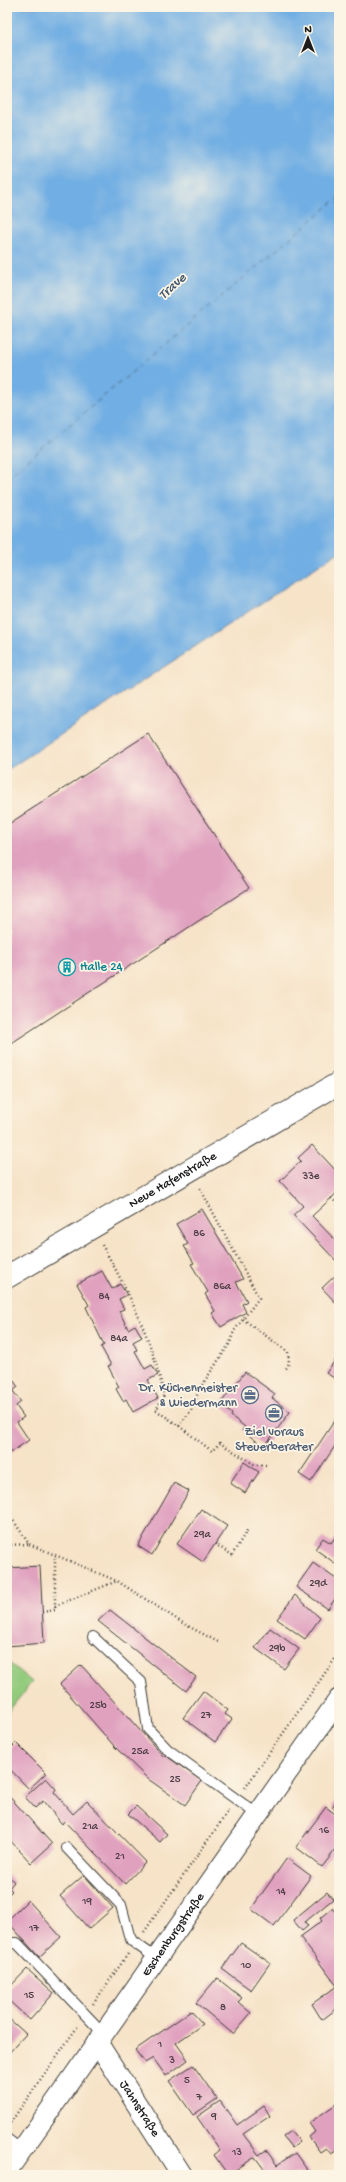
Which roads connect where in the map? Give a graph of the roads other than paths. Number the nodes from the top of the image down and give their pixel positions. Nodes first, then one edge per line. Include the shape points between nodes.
1 (339, 1083) edge
2 (7, 1277) edge
3 (93, 1637) dead end
4 (339, 1699) edge
5 (258, 1815) junction
6 (67, 1848) dead end
7 (7, 1943) edge
8 (156, 1958) junction
9 (100, 2038) junction
10 (14, 2145) edge
11 (7, 2170) edge
12 (182, 2175) edge

1 - 2 main road, Neue Hafenstraße
3 - 5 lane via 141,1682 148,1729 167,1749
4 - 5 street, Eschenburgstraße
5 - 8 street, Eschenburgstraße
6 - 8 lane via 121,1905 129,1935
7 - 9 lane via 17,1943 86,2015
8 - 9 street, Eschenburgstraße
9 - 10 street, Eschenburgstraße
9 - 12 street, Jahnstraße
10 - 11 street, Eschenburgstraße

